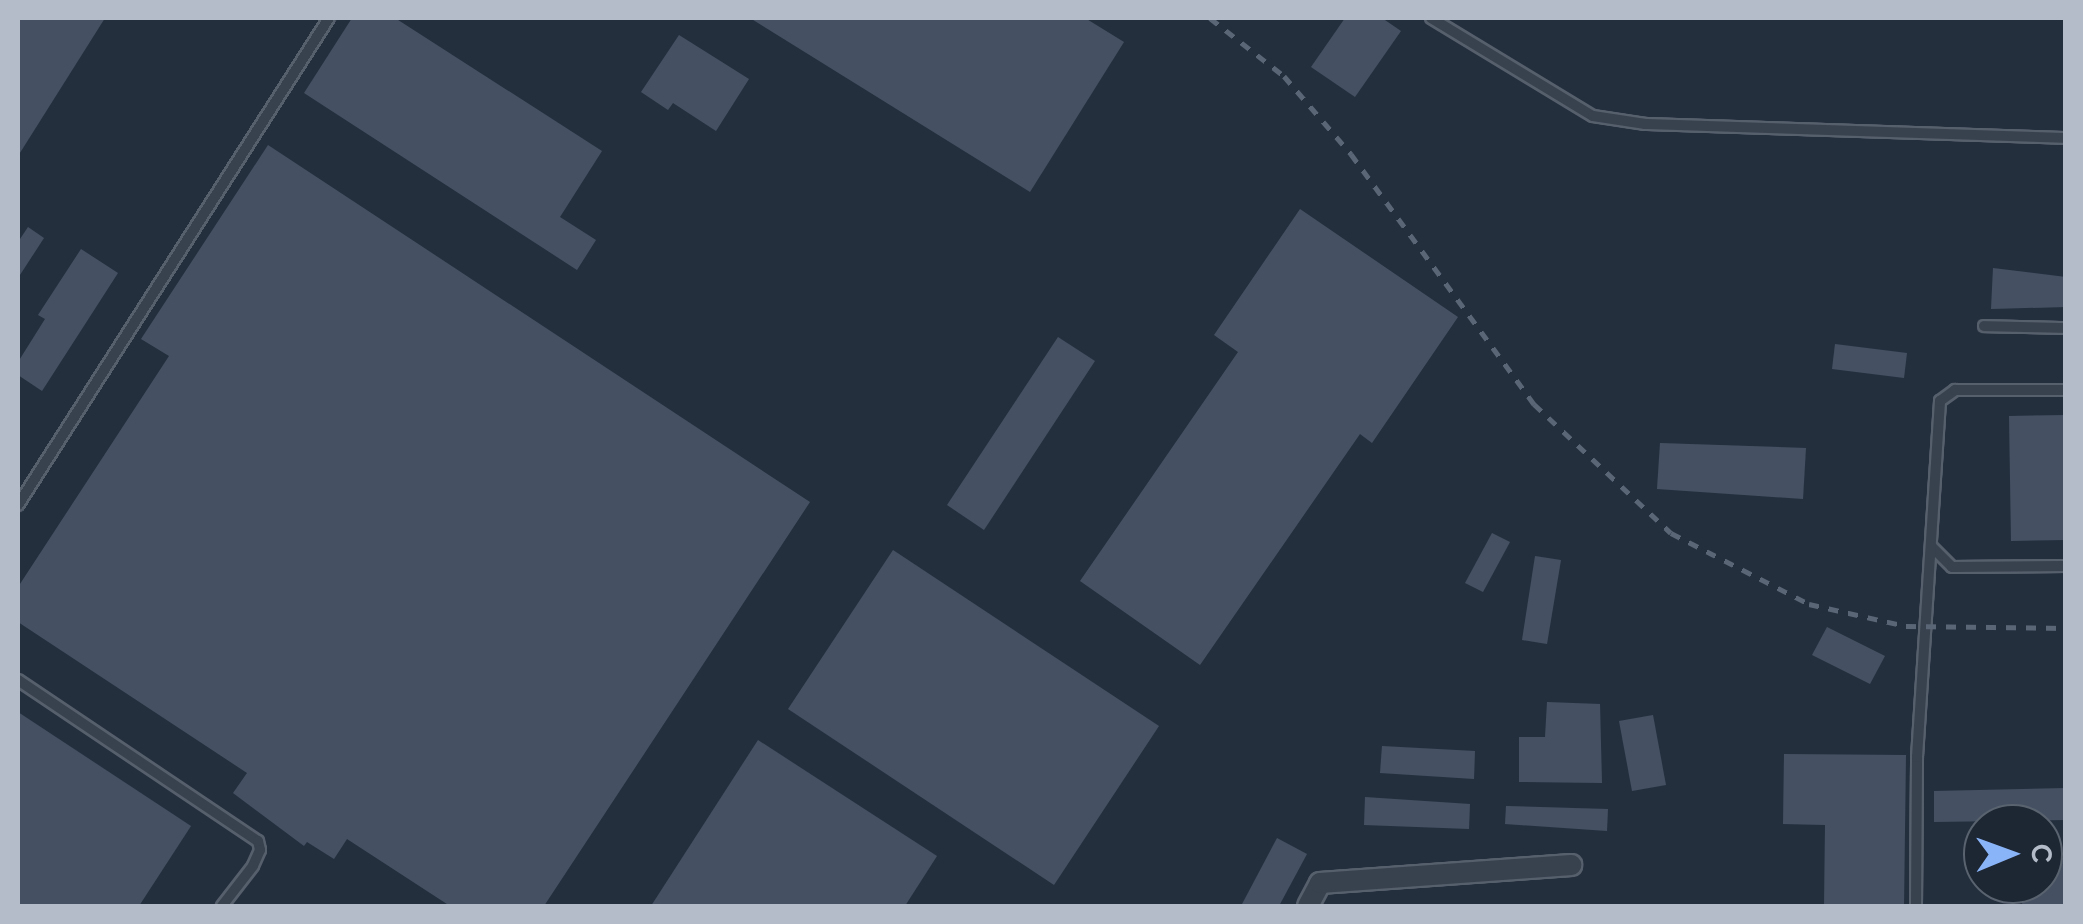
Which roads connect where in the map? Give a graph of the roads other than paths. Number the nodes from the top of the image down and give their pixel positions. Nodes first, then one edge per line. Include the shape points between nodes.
1 (330, 18) edge
2 (1431, 18) edge
3 (2066, 138) edge
4 (1984, 326) dead end
5 (2066, 328) edge
6 (2066, 390) edge
7 (18, 505) edge
8 (1932, 548) junction
9 (2066, 566) edge
10 (18, 680) edge
11 (1571, 865) dead end
12 (222, 906) edge
13 (1308, 906) edge
14 (1916, 906) edge

1 - 7 lane
2 - 3 lane via 1593,116 1645,124
4 - 5 lane
6 - 8 lane via 1955,390 1940,401
8 - 9 lane via 1952,567
8 - 14 lane
10 - 12 lane via 258,841 252,866
11 - 13 street via 1320,883

